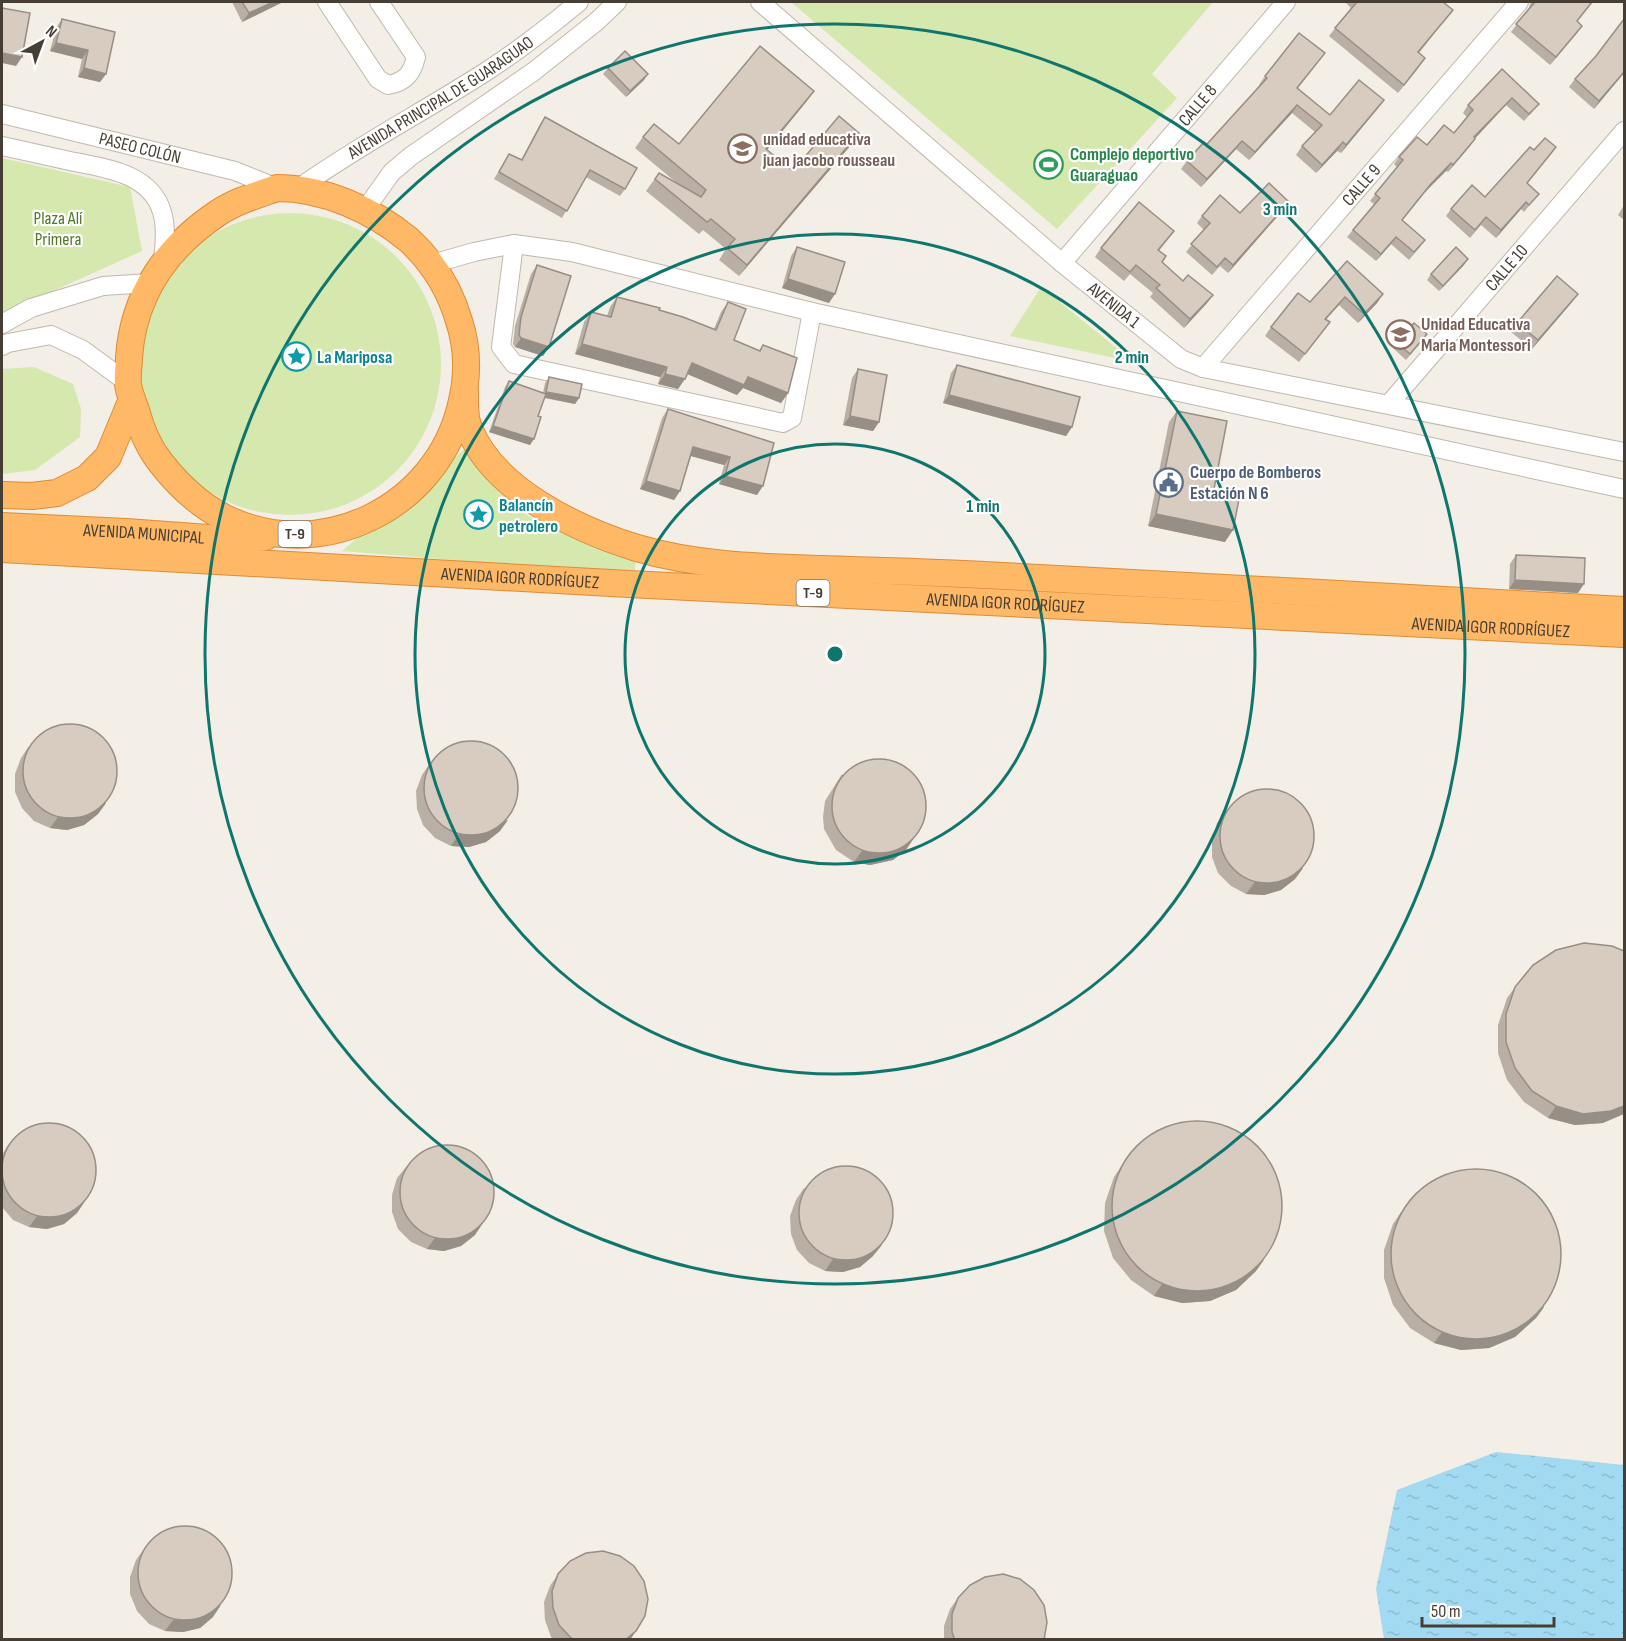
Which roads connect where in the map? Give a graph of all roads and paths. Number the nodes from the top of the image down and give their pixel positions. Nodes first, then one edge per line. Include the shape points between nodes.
1 (327, 2) edge
2 (379, 2) edge
3 (579, 2) edge
4 (617, 2) edge
5 (760, 2) edge
6 (1286, 2) edge
7 (1519, 2) edge
8 (2, 114) edge
9 (1624, 131) edge
10 (2, 146) edge
11 (288, 188) junction
12 (364, 211) junction
13 (514, 244) junction
14 (1062, 263) junction
15 (432, 264) junction
16 (156, 273) junction
17 (812, 312) junction
18 (2, 324) edge
19 (2, 346) edge
20 (1203, 368) junction
21 (130, 391) junction
22 (465, 392) junction
23 (1389, 404) junction
24 (1624, 452) edge
25 (1624, 489) edge
26 (2, 495) edge
27 (2, 526) edge
28 (290, 534) junction
29 (2, 549) edge
30 (386, 571) junction
31 (1624, 610) edge
32 (1624, 634) edge

1 - 2 street via 378,79 388,86 404,80 416,57
3 - 11 street, AVENIDA PRINCIPAL DE GUARAGUAO via 489,70
4 - 12 street, AVENIDA PRINCIPAL DE GUARAGUAO via 533,72 411,156 392,172
5 - 14 street, AVENIDA 1
6 - 14 street, CALLE 8
7 - 20 street, CALLE 9
8 - 11 street, PASEO COLÓN via 235,171
9 - 23 street, CALLE 10
10 - 16 street, PASEO COLÓN via 116,170 141,183 162,212 164,236
11 - 12 highway, T-9 via 332,197
11 - 16 highway, T-9 via 243,200 219,212 180,244
12 - 15 highway, T-9 via 394,228
13 - 15 street
13 - 17 street via 572,252
13 - 17 street via 501,347 514,364 783,423 792,418
14 - 20 street, AVENIDA 1 via 1181,359
15 - 22 highway, T-9 via 454,302 463,331
16 - 18 street via 31,308
16 - 21 highway, T-9 via 138,310 130,340
17 - 25 street
19 - 21 street via 51,335 83,350
20 - 23 street, AVENIDA 1
21 - 26 highway, T-9 via 108,457 87,478 57,493
21 - 28 highway, T-9 via 156,457 199,503 246,526
22 - 28 highway, T-9 via 445,449 406,496 354,525 324,533
22 - 31 highway, AVENIDA IGOR RODRÍGUEZ / T-9 via 469,430 483,452 538,505 613,539 681,560 756,567 982,575
23 - 24 street, AVENIDA 1
27 - 28 highway, AVENIDA MUNICIPAL / T-9 via 236,540
28 - 30 highway, AVENIDA IGOR RODRÍGUEZ / T-9 via 325,552
29 - 30 highway, AVENIDA IGOR RODRÍGUEZ / T-9
30 - 32 highway, AVENIDA IGOR RODRÍGUEZ / T-9

